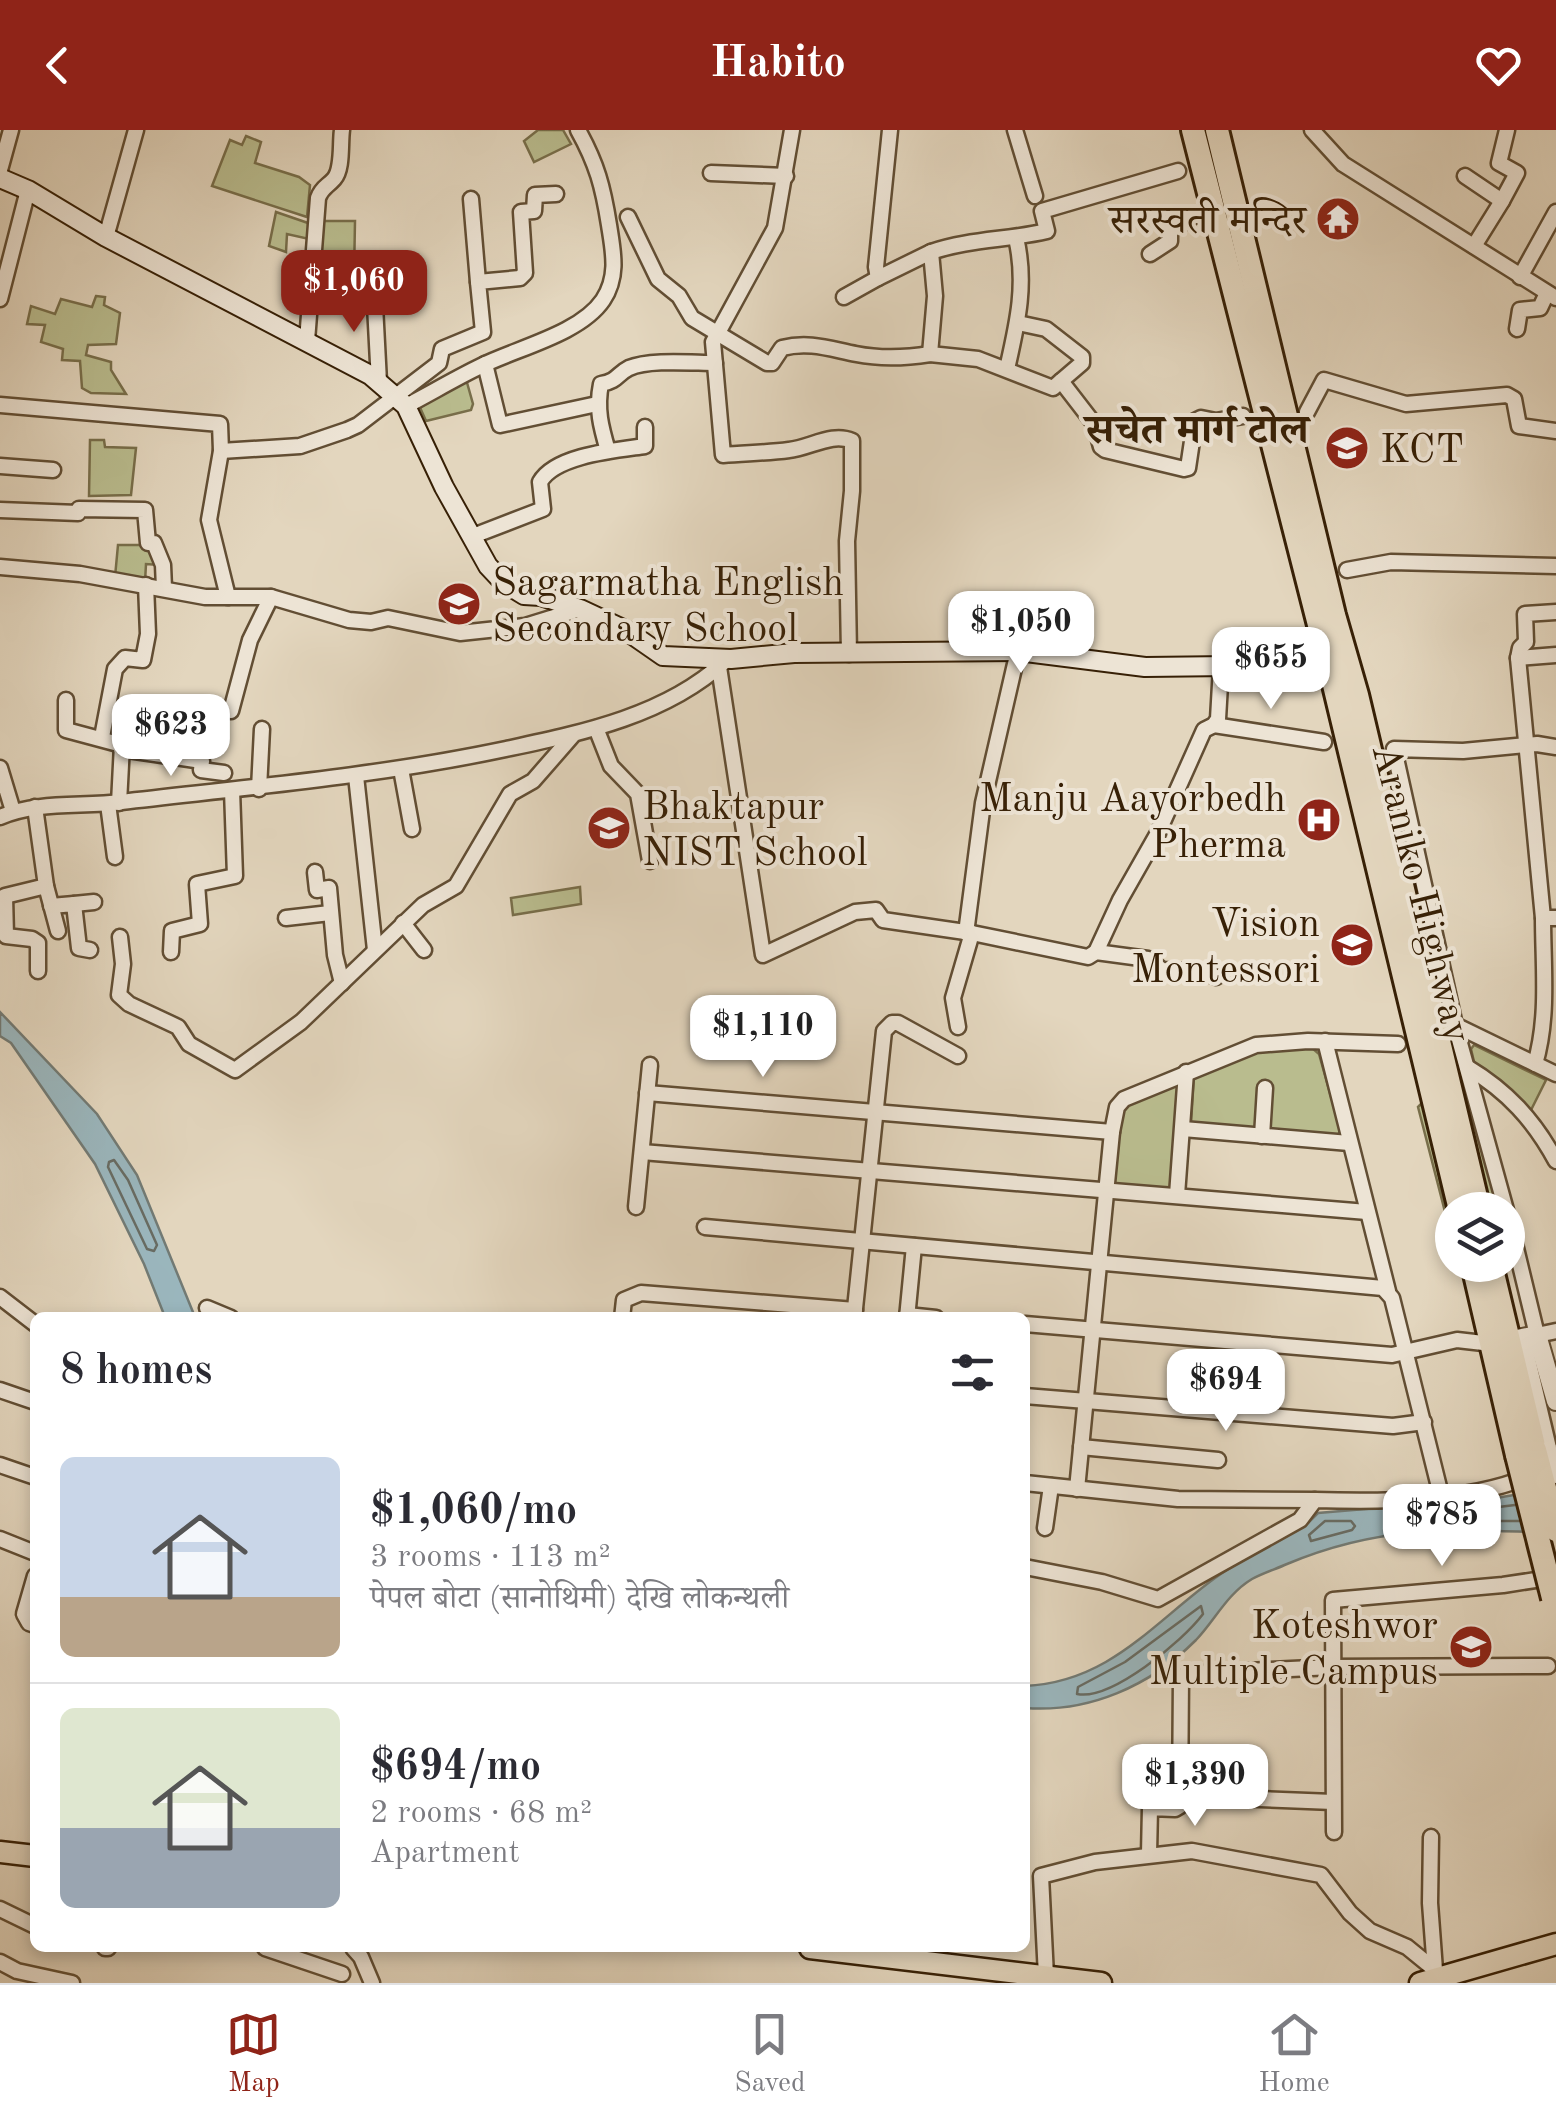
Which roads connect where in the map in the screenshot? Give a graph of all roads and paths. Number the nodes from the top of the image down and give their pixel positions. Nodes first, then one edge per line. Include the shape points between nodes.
1 (11, 130) edge
2 (136, 130) edge
3 (342, 130) edge
4 (578, 130) edge
5 (792, 130) edge
6 (890, 130) edge
7 (1015, 130) edge
8 (1193, 130) edge
9 (1217, 130) edge
10 (1312, 130) edge
11 (1508, 130) edge
12 (0, 170) edge
13 (1178, 171) dead end
14 (711, 173) dead end
15 (786, 176) junction
16 (1465, 176) dead end
17 (0, 178) edge
18 (28, 190) junction
19 (556, 194) dead end
20 (1034, 196) dead end
21 (472, 199) dead end
22 (1502, 201) junction
23 (1556, 212) edge
24 (1194, 216) dead end
25 (628, 217) dead end
26 (106, 237) junction
27 (1016, 238) junction
28 (1474, 246) junction
29 (932, 252) junction
30 (1150, 254) dead end
31 (878, 278) junction
32 (1520, 278) junction
33 (478, 282) junction
34 (374, 286) dead end
35 (1551, 295) edge
36 (844, 297) dead end
37 (0, 299) edge
38 (1018, 323) junction
39 (1516, 329) dead end
40 (717, 332) junction
41 (308, 342) junction
42 (436, 344) dead end
43 (930, 354) junction
44 (440, 361) junction
45 (714, 363) junction
46 (484, 364) junction
47 (1007, 369) junction
48 (378, 382) junction
49 (1061, 382) junction
50 (401, 400) junction
51 (597, 404) junction
52 (0, 405) edge
53 (1307, 412) dead end
54 (1243, 416) dead end
55 (644, 427) dead end
56 (1556, 431) edge
57 (220, 451) junction
58 (608, 452) junction
59 (0, 466) edge
60 (54, 470) dead end
61 (0, 510) edge
62 (472, 536) junction
63 (1556, 566) edge
64 (0, 567) edge
65 (1346, 570) dead end
66 (146, 585) junction
67 (164, 588) junction
68 (228, 596) junction
69 (271, 597) junction
70 (580, 609) junction
71 (1556, 612) edge
72 (1316, 615) junction
73 (1018, 651) junction
74 (849, 654) junction
75 (1556, 655) edge
76 (1518, 658) junction
77 (725, 663) junction
78 (1307, 665) dead end
79 (1221, 667) junction
80 (66, 700) dead end
81 (231, 710) dead end
82 (1214, 725) junction
83 (596, 728) junction
84 (262, 729) dead end
85 (574, 734) junction
86 (102, 737) junction
87 (1324, 742) dead end
88 (1524, 746) junction
89 (1556, 748) edge
90 (121, 749) junction
91 (0, 768) edge
92 (401, 769) junction
93 (224, 773) dead end
94 (356, 776) junction
95 (259, 789) junction
96 (232, 790) junction
97 (114, 803) junction
98 (36, 808) junction
99 (7, 814) edge
100 (412, 829) dead end
101 (115, 858) dead end
102 (650, 860) dead end
103 (315, 872) dead end
104 (46, 886) junction
105 (94, 902) dead end
106 (74, 904) junction
107 (52, 906) junction
108 (330, 913) junction
109 (286, 918) dead end
110 (1549, 918) edge
111 (403, 923) junction
112 (58, 931) dead end
113 (969, 933) junction
114 (120, 937) dead end
115 (90, 950) dead end
116 (376, 950) junction
117 (424, 950) dead end
118 (171, 952) dead end
119 (1096, 952) junction
120 (38, 971) dead end
121 (1216, 977) dead end
122 (342, 983) junction
123 (1550, 1005) edge
124 (1455, 1025) junction
125 (958, 1028) dead end
126 (1326, 1041) junction
127 (1398, 1044) dead end
128 (958, 1056) dead end
129 (1535, 1064) junction
130 (650, 1065) dead end
131 (1467, 1067) junction
132 (1186, 1072) junction
133 (1556, 1074) edge
134 (1266, 1088) dead end
135 (647, 1094) junction
136 (876, 1111) junction
137 (1184, 1130) junction
138 (1112, 1132) junction
139 (1262, 1136) junction
140 (1350, 1143) junction
141 (642, 1152) junction
142 (1556, 1160) edge
143 (869, 1172) junction
144 (1106, 1191) junction
145 (1456, 1192) edge
146 (1474, 1192) edge
147 (1501, 1192) edge
148 (1177, 1195) junction
149 (636, 1207) dead end
150 (1367, 1212) junction
151 (705, 1226) dead end
152 (862, 1241) junction
153 (914, 1246) junction
154 (1100, 1261) junction
155 (1485, 1282) edge
156 (1498, 1282) edge
157 (1516, 1282) edge
158 (1388, 1291) junction
159 (0, 1297) edge
160 (207, 1308) dead end
161 (217, 1312) edge
162 (623, 1312) edge
163 (834, 1312) edge
164 (854, 1312) edge
165 (907, 1312) edge
166 (30, 1320) edge
167 (1030, 1324) edge
168 (1092, 1329) junction
169 (1523, 1338) edge
170 (1406, 1353) junction
171 (0, 1390) edge
172 (1030, 1396) edge
173 (30, 1400) edge
174 (1085, 1400) junction
175 (1556, 1401) edge
176 (1424, 1422) junction
177 (1081, 1447) junction
178 (1534, 1451) junction
179 (1218, 1460) dead end
180 (0, 1465) edge
181 (1556, 1465) edge
182 (30, 1475) edge
183 (1556, 1476) edge
184 (1030, 1484) edge
185 (1051, 1486) junction
186 (1076, 1489) junction
187 (1441, 1494) junction
188 (1315, 1500) junction
189 (1045, 1528) dead end
190 (1556, 1530) edge
191 (0, 1539) edge
192 (30, 1550) edge
193 (1030, 1568) edge
194 (30, 1593) edge
195 (1555, 1595) edge
196 (30, 1624) edge
197 (1548, 1666) dead end
198 (1332, 1667) junction
199 (1182, 1796) junction
200 (1333, 1802) junction
201 (1334, 1832) dead end
202 (1431, 1836) dead end
203 (0, 1852) edge
204 (1149, 1854) junction
205 (30, 1855) edge
206 (0, 1909) edge
207 (30, 1924) edge
208 (1556, 1944) edge
209 (275, 1952) edge
210 (350, 1952) edge
211 (356, 1952) edge
212 (840, 1952) edge
213 (0, 1962) edge
214 (341, 1978) edge
215 (1034, 1978) edge
216 (1436, 1978) edge
217 (72, 1983) edge
218 (372, 1983) edge
219 (1101, 1983) edge

1 - 12 street
2 - 26 street
3 - 41 street via 338,171 318,198
4 - 46 street via 603,185 615,263 605,297 555,335
5 - 15 street
6 - 31 street
7 - 20 street
8 - 72 highway, Araniko Highway
9 - 72 highway, Araniko Highway
10 - 28 street via 1344,164
11 - 22 street via 1498,163 1517,173
13 - 27 street via 1042,211 1048,231
14 - 15 street
15 - 40 street via 775,228
16 - 22 street
17 - 18 main road
18 - 26 main road
18 - 37 street
19 - 33 street via 535,195 534,211 521,212 525,273
21 - 33 street
22 - 28 street
23 - 32 street
24 - 30 street
25 - 40 street via 658,279 680,296 692,318
26 - 41 main road
27 - 29 street
27 - 38 street via 1022,264
28 - 32 street
29 - 31 street
29 - 43 street
31 - 36 street
32 - 35 street
33 - 44 street via 483,332 442,349
34 - 48 street
35 - 39 street via 1540,308 1520,310
38 - 47 street
38 - 49 street via 1046,329 1082,357
40 - 43 street via 768,363 794,345 899,358
40 - 45 street
41 - 48 main road
42 - 44 street
43 - 47 street
44 - 50 street
45 - 51 street via 632,367 601,384
45 - 74 street via 723,454 852,441
46 - 50 street
46 - 51 street via 500,425
47 - 49 street via 1053,388
48 - 50 main road
49 - 54 street via 1095,426 1100,447 1184,468 1195,421
50 - 57 street via 358,426 300,446
50 - 62 main road
51 - 58 street
52 - 57 street via 215,422
53 - 56 street via 1324,380 1406,404 1507,395 1514,399 1519,426
55 - 58 street via 646,446
57 - 68 street via 209,520
58 - 62 street via 549,470 540,482 544,509
59 - 60 street
61 - 67 street via 145,510 148,544 154,543 163,565
62 - 70 main road via 503,582 524,595
63 - 65 street via 1391,562
64 - 66 street
66 - 67 street
66 - 86 street via 143,660 126,658 115,669
67 - 68 street
68 - 69 street
69 - 70 street via 349,620 388,618 460,633 524,626
69 - 81 street via 250,640
70 - 77 main road via 663,656
71 - 76 street via 1525,614 1526,642
72 - 145 highway, Araniko Highway
72 - 146 highway, Araniko Highway via 1357,695
73 - 74 main road
73 - 79 main road
73 - 113 street via 983,802
74 - 77 main road
75 - 76 street
76 - 88 street
77 - 83 street via 654,706
77 - 113 street via 763,955 870,910 882,920
78 - 79 main road
79 - 82 street
80 - 86 street via 66,730
82 - 87 street
82 - 119 street via 1204,730
83 - 85 street
83 - 102 street via 612,766 638,794
84 - 95 street
85 - 92 street
85 - 111 street via 533,781 510,794 456,886
86 - 90 street via 120,742
88 - 89 street
88 - 110 street
88 - 124 street via 1394,749
90 - 93 street via 202,762 201,770
90 - 97 street
91 - 99 street
92 - 94 street
92 - 100 street
94 - 95 street
94 - 116 street
95 - 96 street
96 - 97 street
96 - 118 street via 235,876 197,884 200,924 172,931
97 - 98 street
97 - 101 street
98 - 99 street
98 - 104 street
103 - 108 street via 317,890 329,888
104 - 107 street
104 - 120 street via 4,902 6,936 38,943
105 - 106 street
106 - 107 street
106 - 115 street via 78,948
107 - 112 street
108 - 109 street
108 - 122 street
110 - 123 street
111 - 116 street
111 - 117 street
113 - 119 street via 1088,958
113 - 125 street via 953,998
114 - 122 street via 119,995 234,1070
116 - 122 street
119 - 121 street
123 - 129 street
124 - 129 street
124 - 131 street
126 - 127 street
126 - 132 street via 1256,1046
126 - 140 street
128 - 136 street via 898,1024 886,1027
129 - 133 street
130 - 135 street
131 - 142 street via 1496,1084 1538,1127
131 - 147 street
132 - 137 street
132 - 138 street via 1120,1102
134 - 139 street
135 - 136 street
135 - 141 street
136 - 138 street
136 - 143 street
137 - 139 street
137 - 148 street
138 - 144 street
139 - 140 street
140 - 150 street
141 - 143 street
141 - 149 street
143 - 144 street
143 - 152 street
144 - 148 street
144 - 154 street
148 - 150 street
150 - 158 street
151 - 152 street
152 - 153 street
152 - 164 street
153 - 154 street
153 - 165 street
154 - 158 street
154 - 168 street
155 - 169 highway
156 - 169 highway
157 - 169 street
158 - 170 street
159 - 166 street
160 - 161 street
162 - 163 street via 624,1300 640,1293
167 - 168 street
168 - 170 street
168 - 174 street
169 - 170 street via 1457,1340
169 - 175 main road
169 - 178 highway
170 - 176 street
171 - 173 street
172 - 174 street
174 - 176 street via 1393,1426
174 - 177 street
176 - 187 street
177 - 179 street
177 - 186 street
178 - 183 street, bridge
178 - 190 highway, bridge
178 - 195 highway, bridge
180 - 182 street
181 - 187 street via 1500,1488
184 - 185 street
185 - 186 street
185 - 189 street
186 - 188 street via 1178,1499
187 - 188 street
188 - 193 street via 1300,1520 1158,1599
191 - 192 street
194 - 196 street via 24,1614
195 - 198 street via 1503,1585 1333,1600
197 - 198 street
198 - 199 street via 1181,1676
198 - 200 street
199 - 200 street
199 - 204 street via 1175,1809 1150,1808
200 - 201 street
202 - 216 street
203 - 205 main road
204 - 215 street via 1041,1876
204 - 216 street via 1212,1853 1320,1875 1370,1931 1406,1947
206 - 207 street
208 - 216 main road
209 - 214 street
210 - 214 street
211 - 218 street
212 - 215 main road
213 - 217 street
215 - 219 main road

